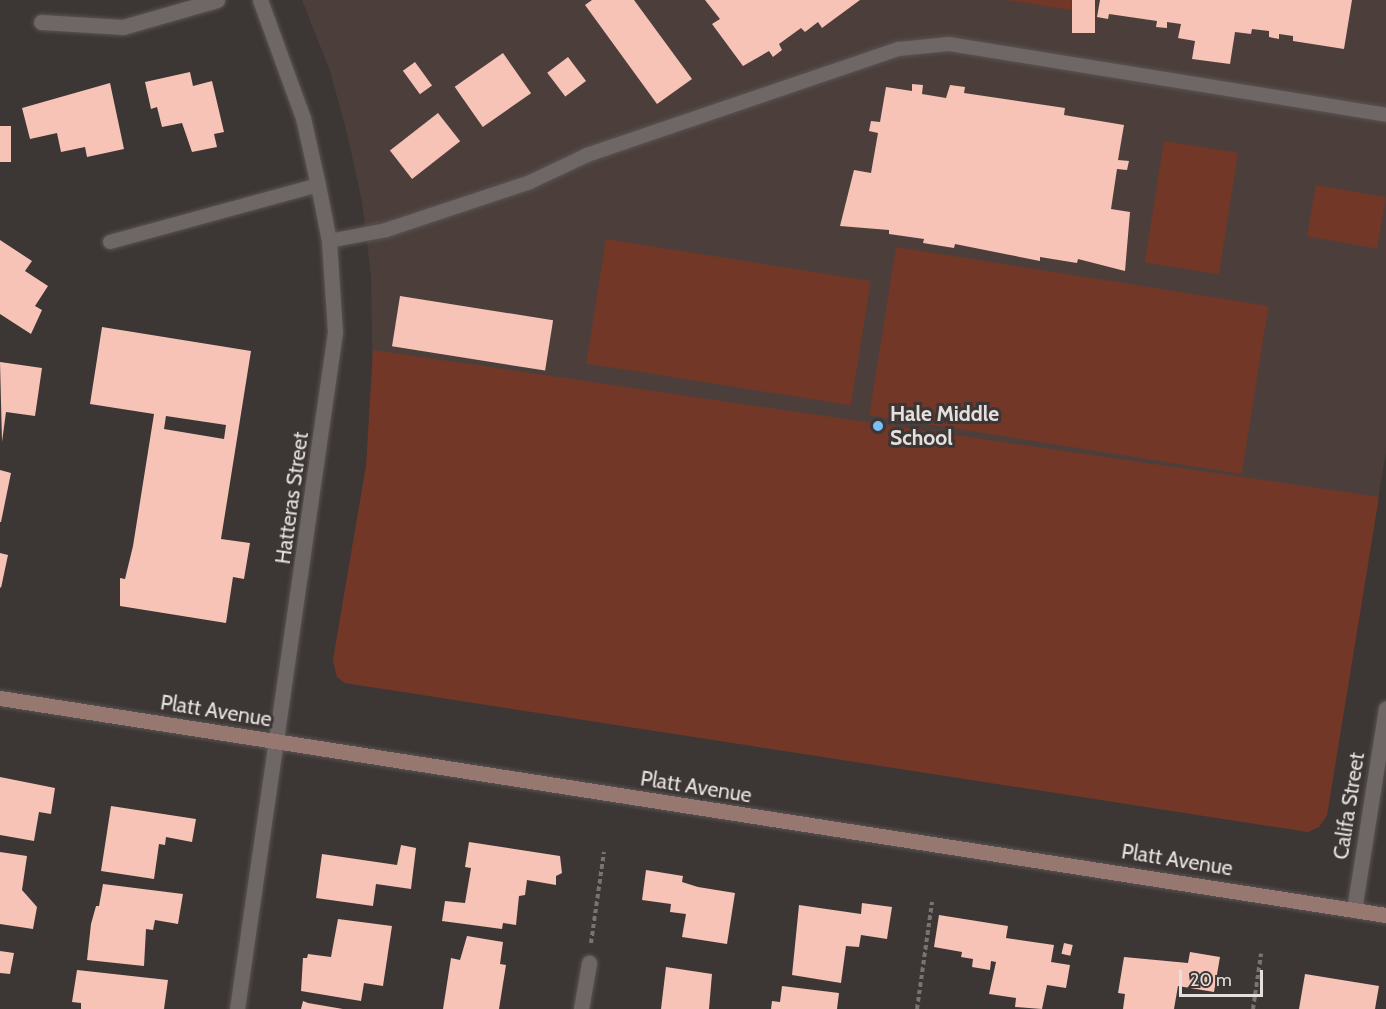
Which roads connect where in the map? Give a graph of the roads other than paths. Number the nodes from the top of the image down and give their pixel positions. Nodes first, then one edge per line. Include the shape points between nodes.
1 (217, 0) edge
2 (260, 0) edge
3 (41, 22) dead end
4 (1386, 115) edge
5 (318, 185) junction
6 (329, 241) junction
7 (110, 242) dead end
8 (0, 698) edge
9 (1386, 709) edge
10 (278, 742) junction
11 (1354, 910) junction
12 (1386, 915) edge
13 (589, 963) road end
14 (237, 1009) edge
15 (581, 1009) edge

1 - 3 street via 123,27
2 - 5 street, Hatteras Street via 303,118
4 - 6 lane via 949,44 898,49 587,155 497,193 386,230
5 - 6 street, Hatteras Street
5 - 7 lane
6 - 10 street, Hatteras Street via 335,332
8 - 10 main road, Platt Avenue
9 - 11 street, Califa Street
10 - 11 main road, Platt Avenue
10 - 14 street, Hatteras Street
11 - 12 main road, Platt Avenue
13 - 15 street

